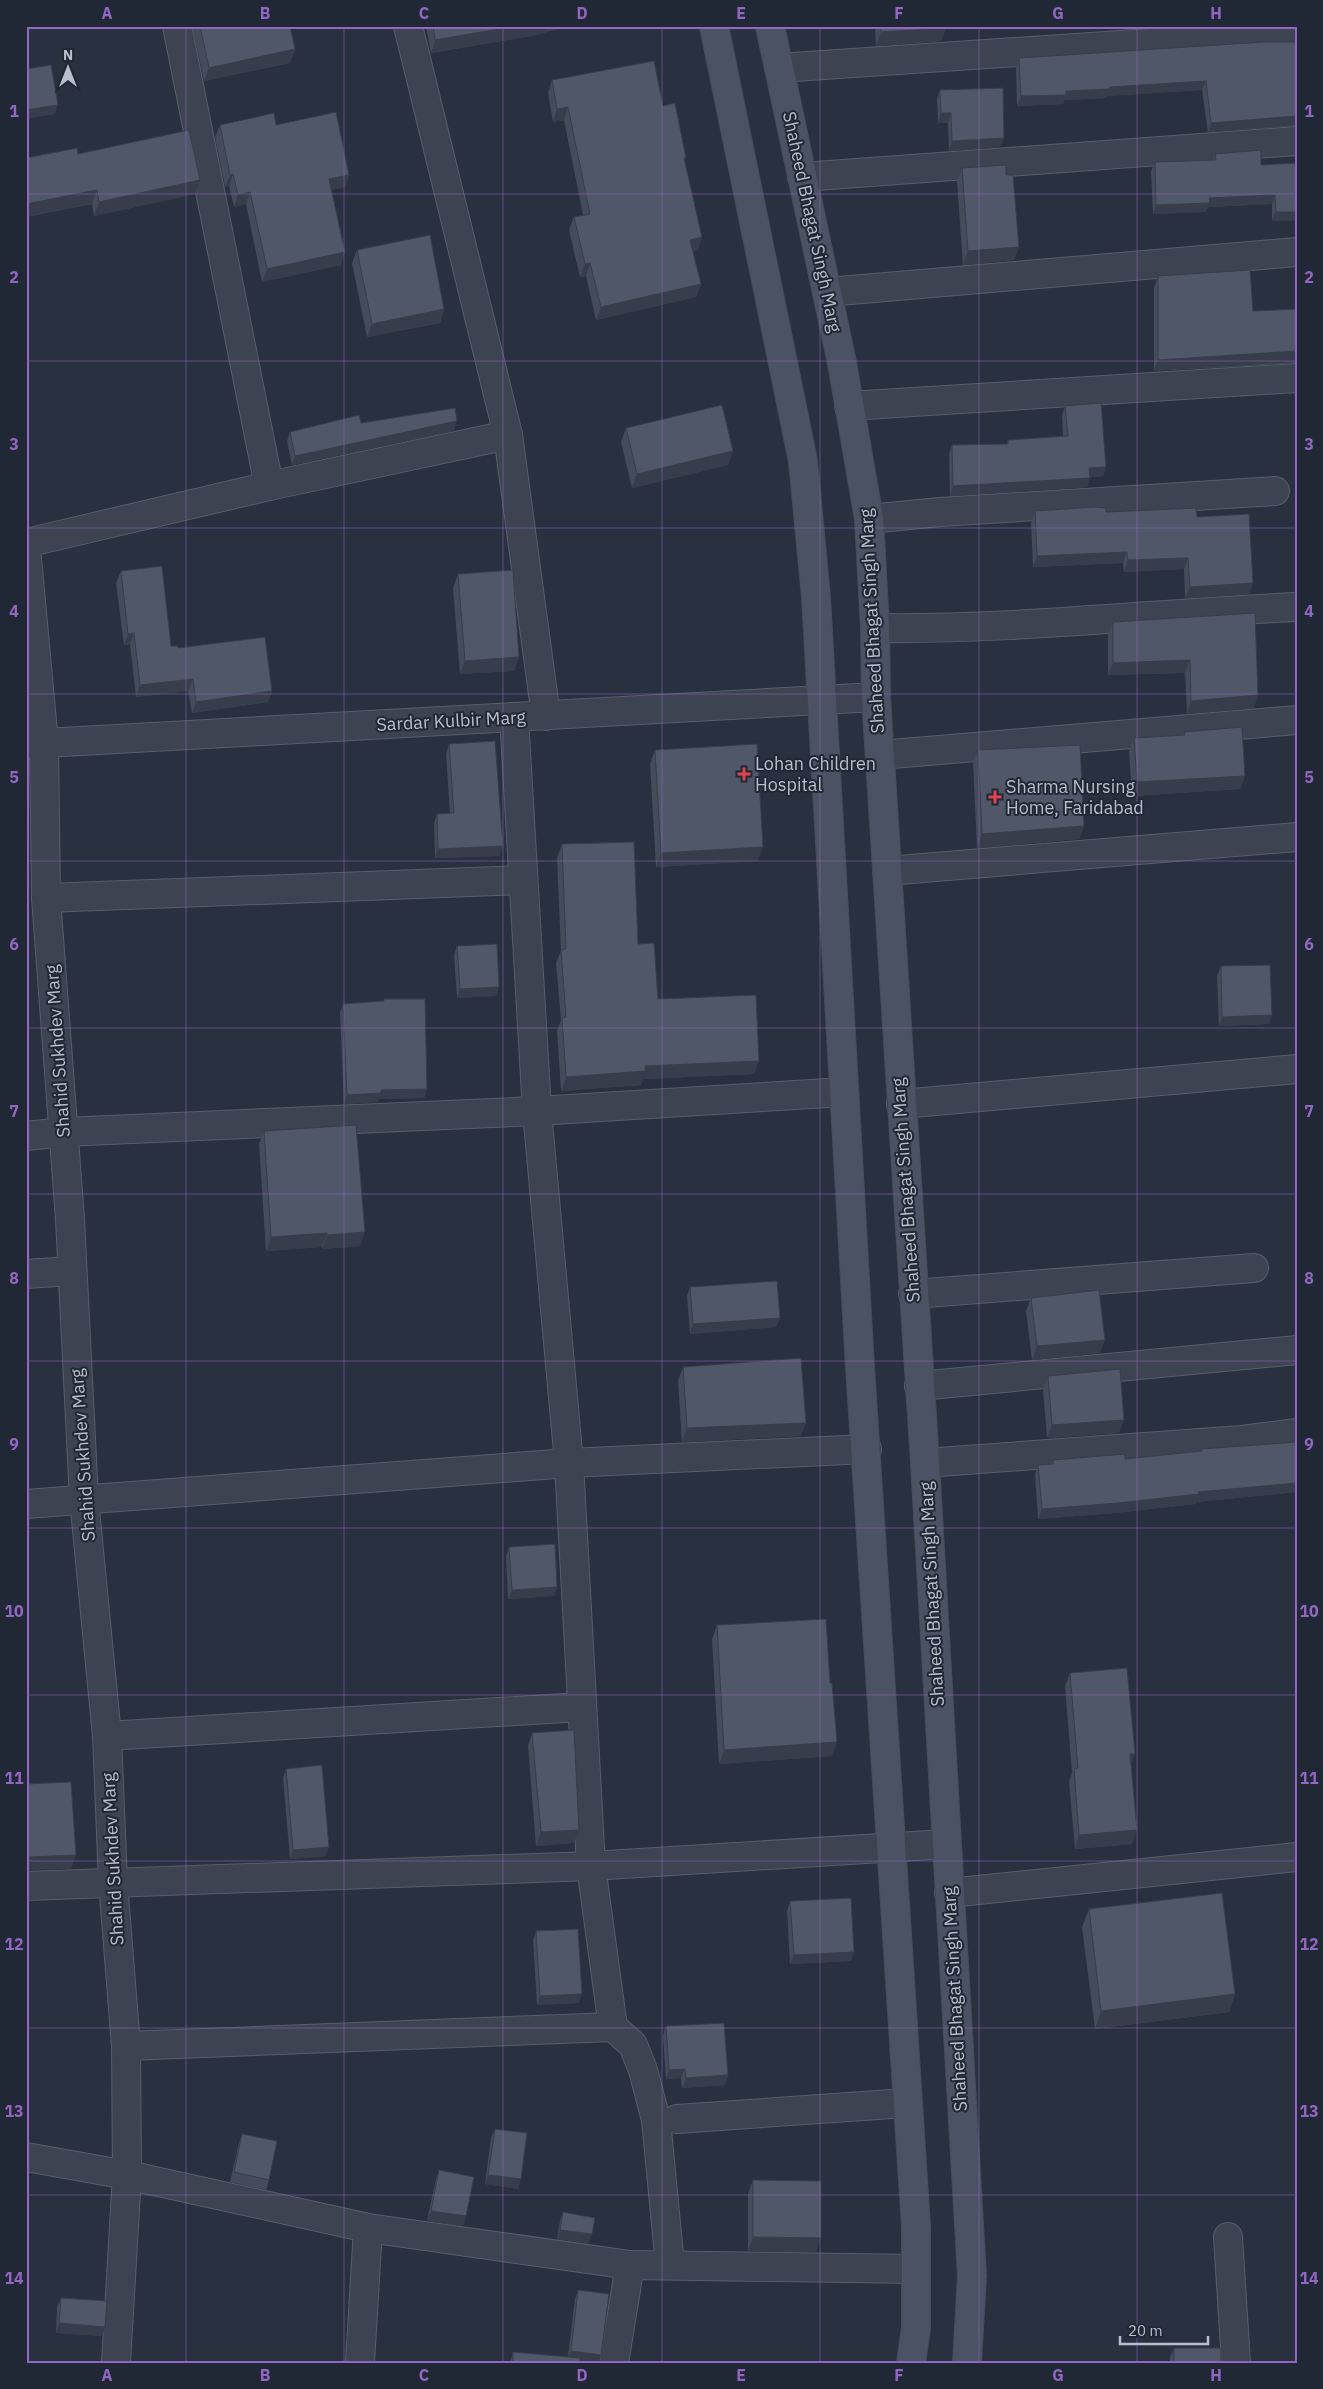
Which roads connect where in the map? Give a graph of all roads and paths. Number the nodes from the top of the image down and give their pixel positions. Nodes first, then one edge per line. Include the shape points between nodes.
1 (177, 26) edge
2 (408, 26) edge
3 (714, 26) edge
4 (770, 26) edge
5 (1297, 32) edge
6 (779, 68) junction
7 (1297, 141) edge
8 (802, 177) junction
9 (1297, 252) edge
10 (827, 292) junction
11 (1297, 378) edge
12 (849, 406) junction
13 (508, 435) junction
14 (269, 486) junction
15 (1275, 491) dead end
16 (869, 519) junction
17 (26, 543) edge
18 (26, 547) edge
19 (1297, 607) edge
20 (875, 628) junction
21 (876, 697) junction
22 (822, 700) junction
23 (546, 716) junction
24 (514, 717) junction
25 (1297, 720) edge
26 (35, 744) edge
27 (880, 755) junction
28 (1297, 837) edge
29 (887, 871) junction
30 (523, 880) junction
31 (46, 898) junction
32 (1297, 1069) edge
33 (844, 1092) junction
34 (901, 1104) junction
35 (536, 1111) junction
36 (64, 1132) junction
37 (26, 1136) edge
38 (1254, 1268) dead end
39 (72, 1271) junction
40 (26, 1274) edge
41 (913, 1294) junction
42 (1297, 1350) edge
43 (918, 1386) junction
44 (1297, 1433) edge
45 (867, 1449) junction
46 (569, 1463) junction
47 (925, 1463) junction
48 (84, 1499) junction
49 (26, 1504) edge
50 (581, 1707) junction
51 (107, 1736) junction
52 (946, 1844) junction
53 (891, 1848) junction
54 (1297, 1857) edge
55 (591, 1866) junction
56 (113, 1882) junction
57 (26, 1886) edge
58 (949, 1893) junction
59 (613, 2027) junction
60 (126, 2046) junction
61 (906, 2103) junction
62 (677, 2119) dead end
63 (26, 2157) edge
64 (127, 2175) junction
65 (368, 2228) junction
66 (1228, 2237) dead end
67 (630, 2265) junction
68 (670, 2265) junction
69 (916, 2269) junction
70 (116, 2363) edge
71 (360, 2363) edge
72 (614, 2363) edge
73 (911, 2363) edge
74 (967, 2363) edge
75 (1236, 2363) edge

1 - 14 street
2 - 13 street
3 - 22 street via 803,461
4 - 6 street, Shaheed Bhagat Singh Marg
5 - 6 street
6 - 8 street, Shaheed Bhagat Singh Marg
7 - 8 street
8 - 10 street, Shaheed Bhagat Singh Marg
9 - 10 street
10 - 12 street, Shaheed Bhagat Singh Marg
11 - 12 street
12 - 16 street, Shaheed Bhagat Singh Marg
13 - 14 street
13 - 23 street
14 - 17 street
15 - 16 street
16 - 20 street, Shaheed Bhagat Singh Marg
18 - 26 street, Shahid Sukhdev Marg
19 - 20 street via 932,629
20 - 21 street, Shaheed Bhagat Singh Marg
21 - 22 street, Sardar Kulbir Marg
21 - 27 street, Shaheed Bhagat Singh Marg
22 - 23 street, Sardar Kulbir Marg
22 - 33 street
23 - 24 street, Sardar Kulbir Marg
24 - 26 street, Sardar Kulbir Marg
24 - 30 street
25 - 27 street
26 - 31 street, Shahid Sukhdev Marg
27 - 29 street, Shaheed Bhagat Singh Marg
28 - 29 street
29 - 34 street, Shaheed Bhagat Singh Marg
30 - 31 street
30 - 35 street
31 - 36 street, Shahid Sukhdev Marg
32 - 34 street
33 - 35 street
33 - 45 street
34 - 41 street, Shaheed Bhagat Singh Marg
35 - 36 street
35 - 46 street
36 - 37 street
36 - 39 street, Shahid Sukhdev Marg
38 - 41 street
39 - 40 street
39 - 48 street, Shahid Sukhdev Marg
41 - 43 street, Shaheed Bhagat Singh Marg
42 - 43 street
43 - 47 street, Shaheed Bhagat Singh Marg
44 - 47 street via 1242,1440
45 - 46 street
45 - 53 street
46 - 48 street
46 - 50 street
47 - 52 street, Shaheed Bhagat Singh Marg
48 - 49 street
48 - 51 street, Shahid Sukhdev Marg
50 - 51 street
50 - 55 street
51 - 56 street, Shahid Sukhdev Marg
52 - 53 street
52 - 58 street, Shaheed Bhagat Singh Marg
53 - 55 street
53 - 61 street
54 - 58 street
55 - 56 street
55 - 59 street
56 - 57 street
56 - 60 street, Shahid Sukhdev Marg
58 - 74 street, Shaheed Bhagat Singh Marg via 972,2276
59 - 60 street
59 - 68 street via 633,2045 656,2120
60 - 64 street, Shahid Sukhdev Marg
61 - 62 street
61 - 69 street via 916,2226
63 - 64 street
64 - 65 street
64 - 70 street, Shahid Sukhdev Marg
65 - 67 street
65 - 71 street
66 - 75 street
67 - 68 street
67 - 72 street
68 - 69 street
69 - 73 street via 916,2328

